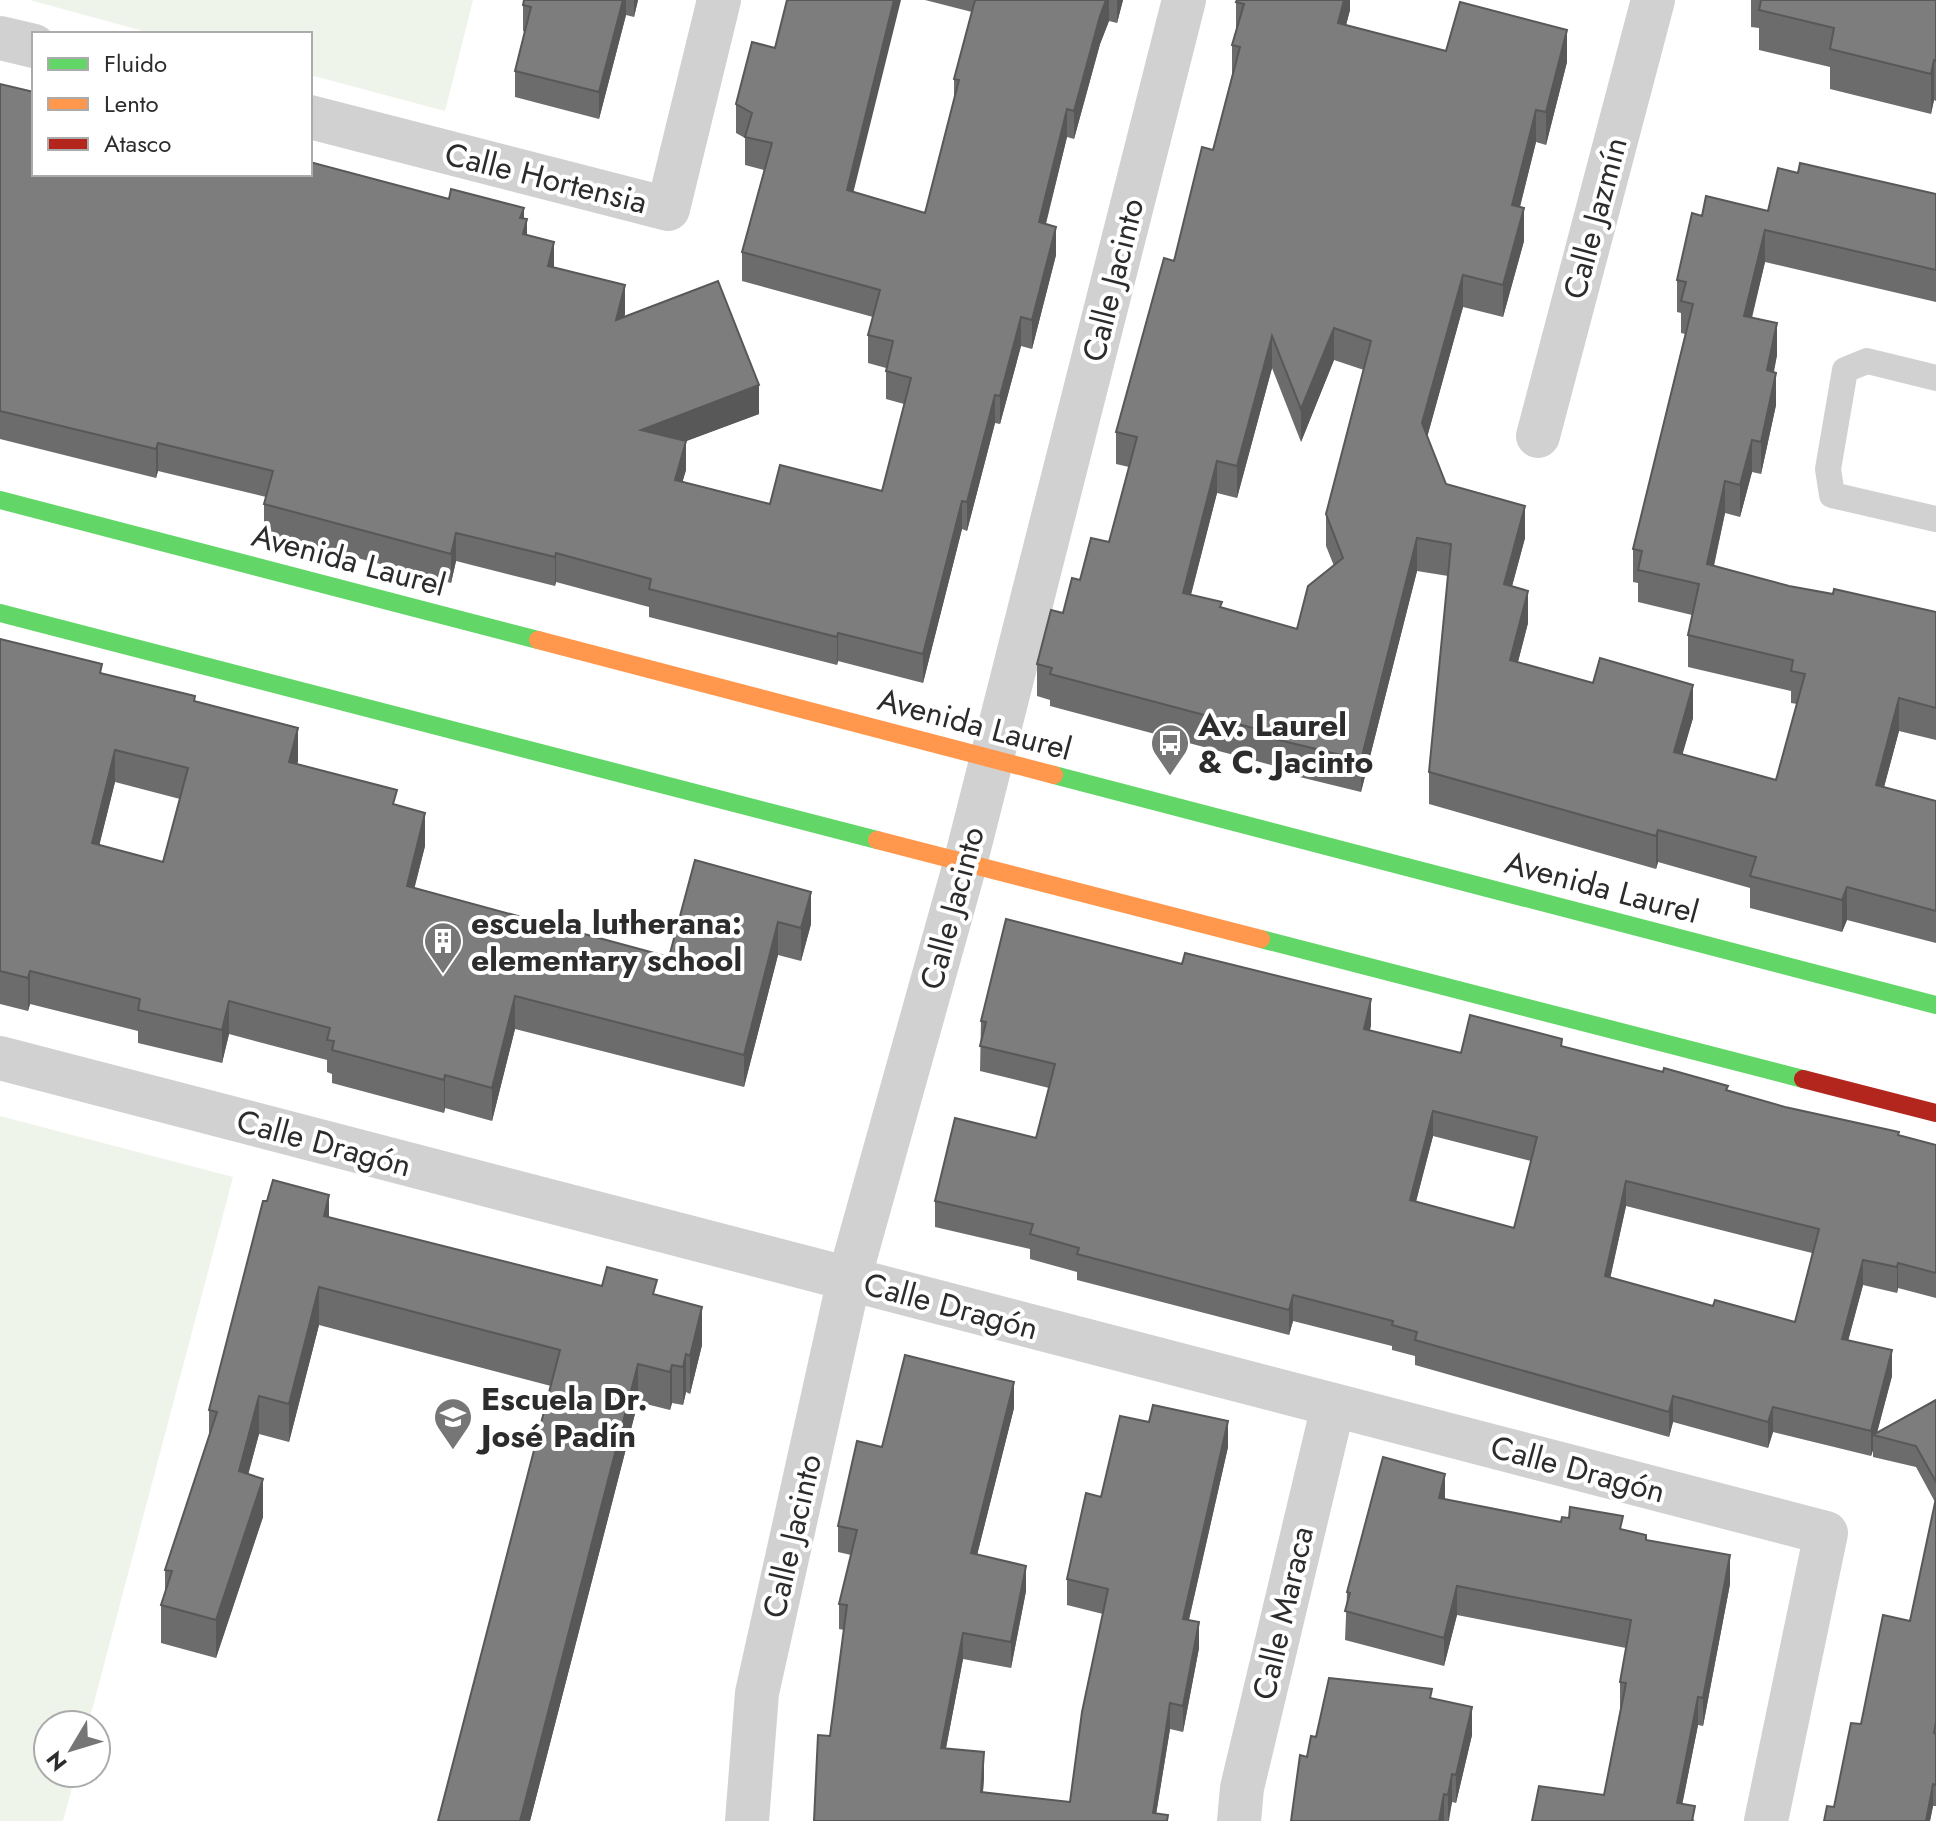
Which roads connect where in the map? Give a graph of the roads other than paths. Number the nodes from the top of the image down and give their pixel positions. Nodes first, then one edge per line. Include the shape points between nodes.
1 (719, 0) edge
2 (1184, 0) edge
3 (1653, 0) edge
4 (0, 38) edge
5 (32, 46) edge
6 (312, 118) edge
7 (1936, 378) edge
8 (1538, 436) dead end
9 (0, 500) edge
10 (1936, 519) edge
11 (0, 613) edge
12 (991, 759) junction
13 (965, 864) junction
14 (1936, 1005) edge
15 (0, 1058) edge
16 (1936, 1113) edge
17 (849, 1279) junction
18 (1333, 1406) junction
19 (747, 1821) edge
20 (1239, 1821) edge
21 (1766, 1821) edge

1 - 6 street, Calle Hortensia via 668,209
2 - 12 street, Calle Jacinto
3 - 8 street, Calle Jazmín
4 - 5 street
7 - 10 lane via 1867,361 1845,370 1828,469 1832,495
9 - 12 street, Avenida Laurel
11 - 13 street
12 - 13 street, Calle Jacinto
12 - 14 street, Avenida Laurel
13 - 16 street
13 - 17 street, Calle Jacinto
15 - 17 street, Calle Dragón
17 - 18 street, Calle Dragón
17 - 19 street, Calle Jacinto via 757,1693
18 - 20 street, Calle Maraca via 1242,1788
18 - 21 street, Calle Dragón via 1826,1533

